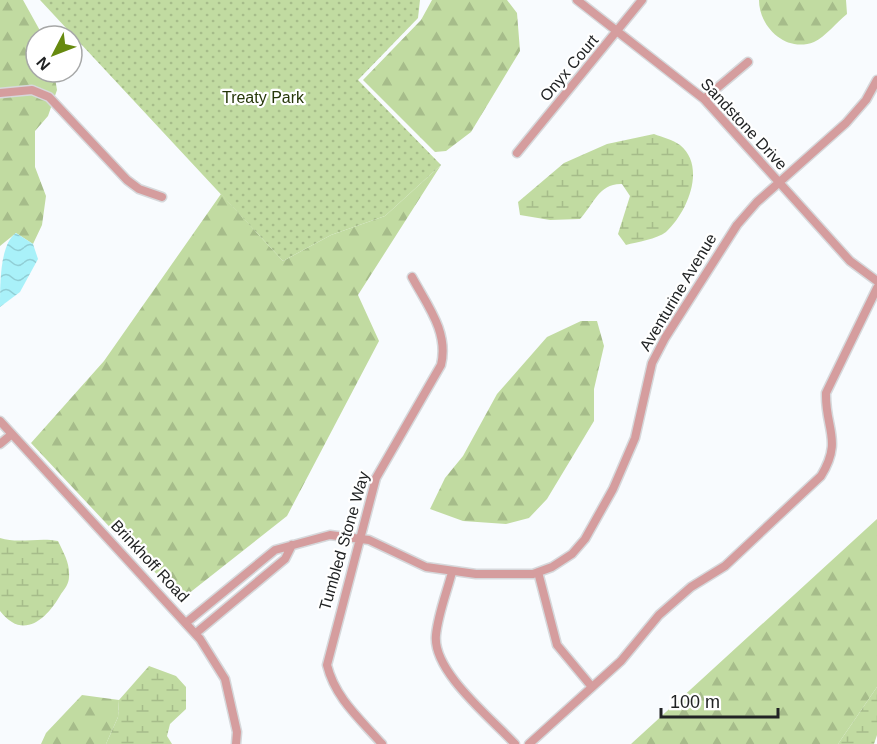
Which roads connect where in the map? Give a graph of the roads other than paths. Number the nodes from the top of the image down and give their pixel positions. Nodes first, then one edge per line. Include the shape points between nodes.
1 (577, 0) edge
2 (642, 0) edge
3 (618, 31) junction
4 (748, 62) dead end
5 (877, 80) edge
6 (0, 93) edge
7 (704, 99) junction
8 (517, 153) dead end
9 (779, 183) junction
10 (162, 197) dead end
11 (412, 278) dead end
12 (877, 281) edge
13 (877, 288) edge
14 (1, 425) edge
15 (12, 434) junction
16 (0, 444) edge
17 (359, 538) junction
18 (291, 545) junction
19 (452, 572) junction
20 (538, 572) junction
21 (187, 622) junction
22 (196, 633) junction
23 (592, 687) junction
24 (236, 744) edge
25 (382, 744) edge
26 (515, 744) edge
27 (529, 744) edge

1 - 3 street, Sandstone Drive
2 - 3 street, Onyx Court
3 - 7 street, Sandstone Drive
3 - 8 street, Onyx Court
4 - 7 street
5 - 9 street, Aventurine Avenue via 846,123
6 - 10 street via 32,90 49,97 127,180
7 - 9 street, Sandstone Drive
9 - 12 street, Sandstone Drive via 850,261
9 - 20 street, Aventurine Avenue via 737,225 665,338 652,363 635,438 613,489 585,538 572,554
11 - 17 street, Tumbled Stone Way via 441,333 444,355 437,374 381,467
13 - 23 street via 826,393 833,442 831,460 821,477 725,566 691,587 659,615 634,647
14 - 15 street, Brinkhoff Road
15 - 16 street
15 - 21 street, Brinkhoff Road
17 - 18 street, Aventurine Avenue via 330,535
17 - 19 street, Aventurine Avenue via 426,567
17 - 25 street, Tumbled Stone Way via 327,665 340,698
18 - 21 street, Aventurine Avenue via 275,550
18 - 22 street via 285,559
19 - 20 street, Aventurine Avenue via 517,576
19 - 26 street via 436,634 439,657 453,678
20 - 23 street via 557,645
21 - 22 street, Brinkhoff Road
22 - 24 street, Brinkhoff Road via 225,679
23 - 27 street

